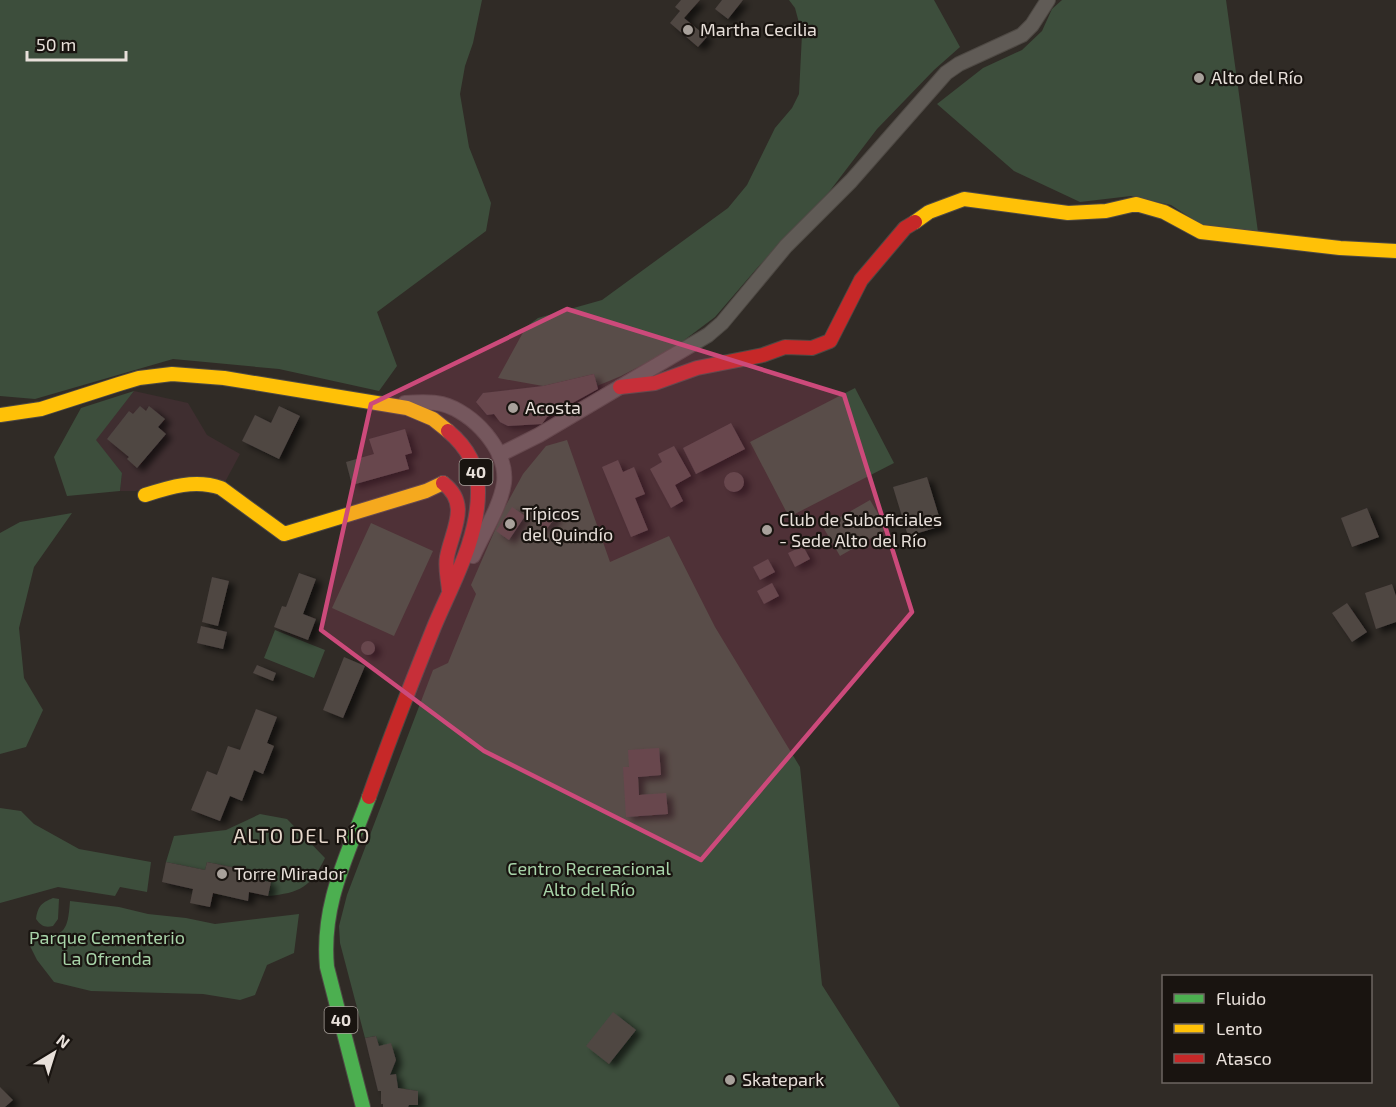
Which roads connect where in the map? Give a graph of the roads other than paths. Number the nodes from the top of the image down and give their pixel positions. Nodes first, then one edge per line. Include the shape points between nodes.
1 (1048, 0) edge
2 (1396, 251) edge
3 (620, 387) junction
4 (381, 403) junction
5 (0, 415) edge
6 (499, 455) junction
7 (145, 495) dead end
8 (449, 590) junction
9 (410, 688) junction
10 (363, 1107) edge

1 - 3 street via 1022,35 946,73 851,181 786,246 722,323
2 - 3 street via 1201,232 1164,212 1136,204 1106,211 1068,213 964,199 929,212 905,228 861,280 830,340 812,348 785,347 697,368 655,383
3 - 6 street
4 - 5 street, 40 via 199,375 159,375 131,380 34,412
4 - 6 street via 441,404 457,410 482,428
4 - 8 street, 40 via 425,413 439,422 463,446 476,473 477,516
6 - 9 street via 504,481 501,494
7 - 8 street via 210,483 284,534 443,483 450,486 458,499 458,521 446,559
8 - 9 street, 40
9 - 10 street, 40 via 337,881 324,932 327,967

